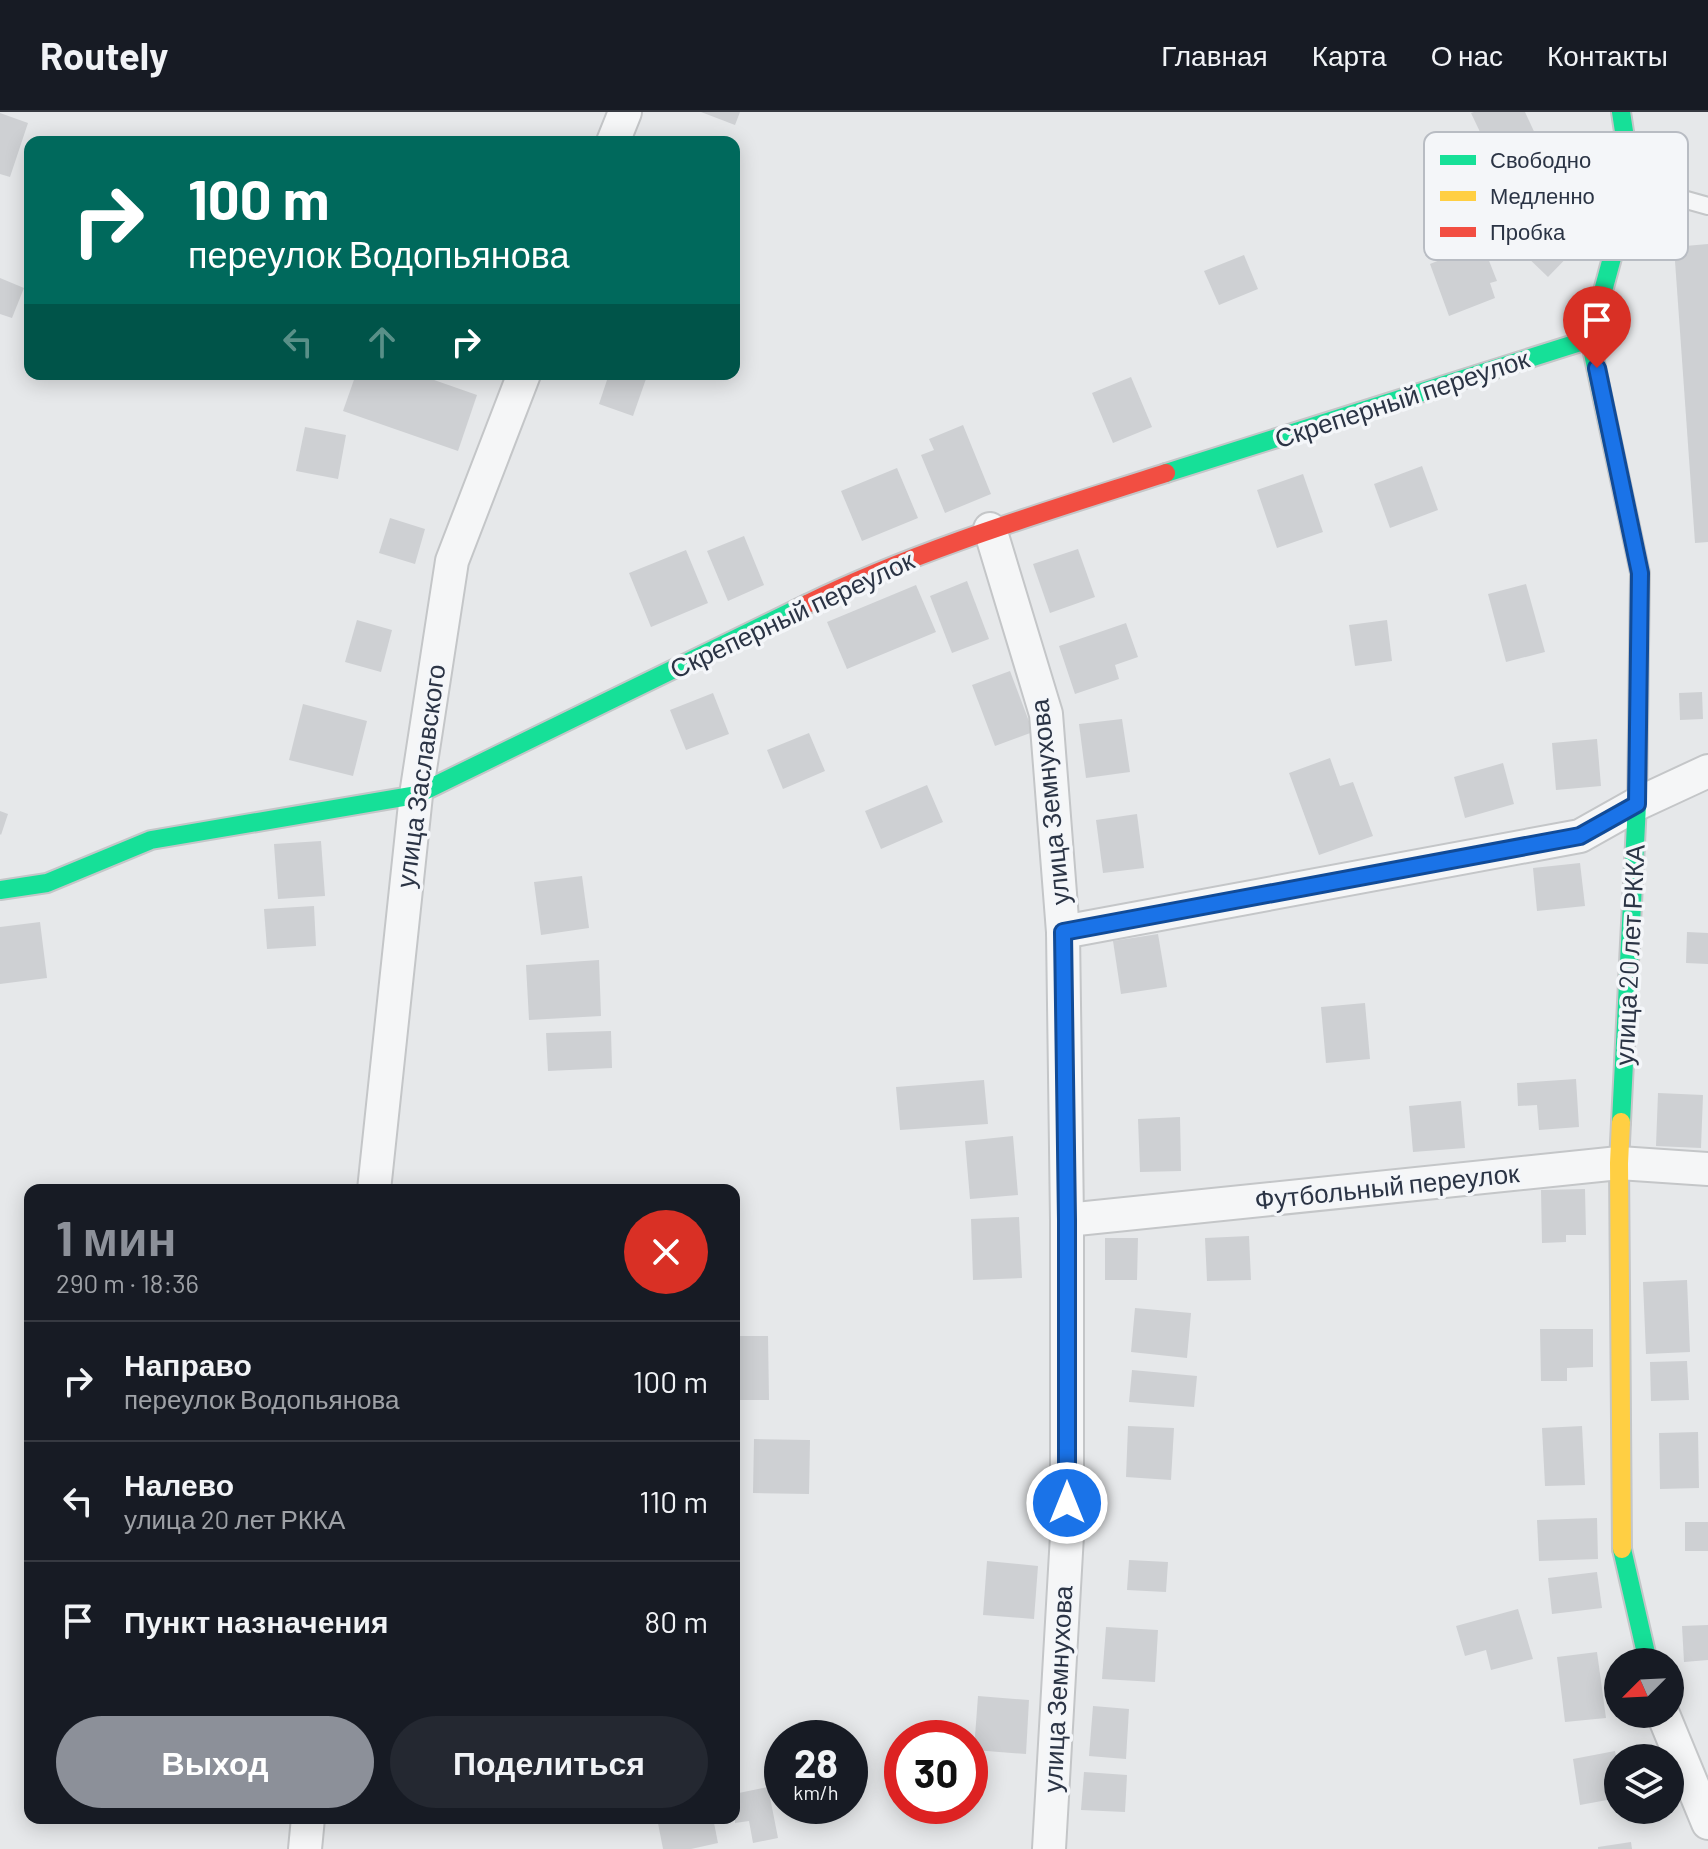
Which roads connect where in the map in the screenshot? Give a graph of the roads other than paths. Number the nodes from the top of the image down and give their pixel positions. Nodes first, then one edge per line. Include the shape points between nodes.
1 (625, 112) edge
2 (1621, 112) edge
3 (1624, 132) edge
4 (615, 136) edge
5 (1688, 200) edge
6 (1708, 206) edge
7 (1611, 260) edge
8 (1590, 339) junction
9 (522, 380) edge
10 (990, 529) junction
11 (1708, 771) edge
12 (416, 795) junction
13 (1637, 804) junction
14 (0, 890) edge
15 (1063, 932) junction
16 (1619, 1163) junction
17 (1708, 1169) edge
18 (375, 1184) edge
19 (1067, 1220) junction
20 (1645, 1648) edge
21 (1669, 1728) edge
22 (1708, 1823) edge
23 (307, 1824) edge
24 (305, 1849) edge
25 (1049, 1849) edge

1 - 4 street
2 - 3 street, улица 20 лет РККА
5 - 6 lane
7 - 8 street, улица 20 лет РККА
8 - 10 street, Скреперный переулок
8 - 13 street, улица 20 лет РККА via 1640,573
9 - 12 street, улица Заславского via 452,561
10 - 12 street, Скреперный переулок via 848,584
10 - 15 street, улица Земнухова via 1046,714
11 - 13 street
12 - 14 street, Скреперный переулок via 151,840 47,883
12 - 18 street, улица Заславского
13 - 15 street via 1580,836
13 - 16 street, улица 20 лет РККА
15 - 19 street, улица Земнухова
16 - 17 street, Футбольный переулок
16 - 19 street, Футбольный переулок
16 - 20 street, улица 20 лет РККА via 1621,1543
19 - 25 street, улица Земнухова via 1067,1535
21 - 22 street
23 - 24 street

